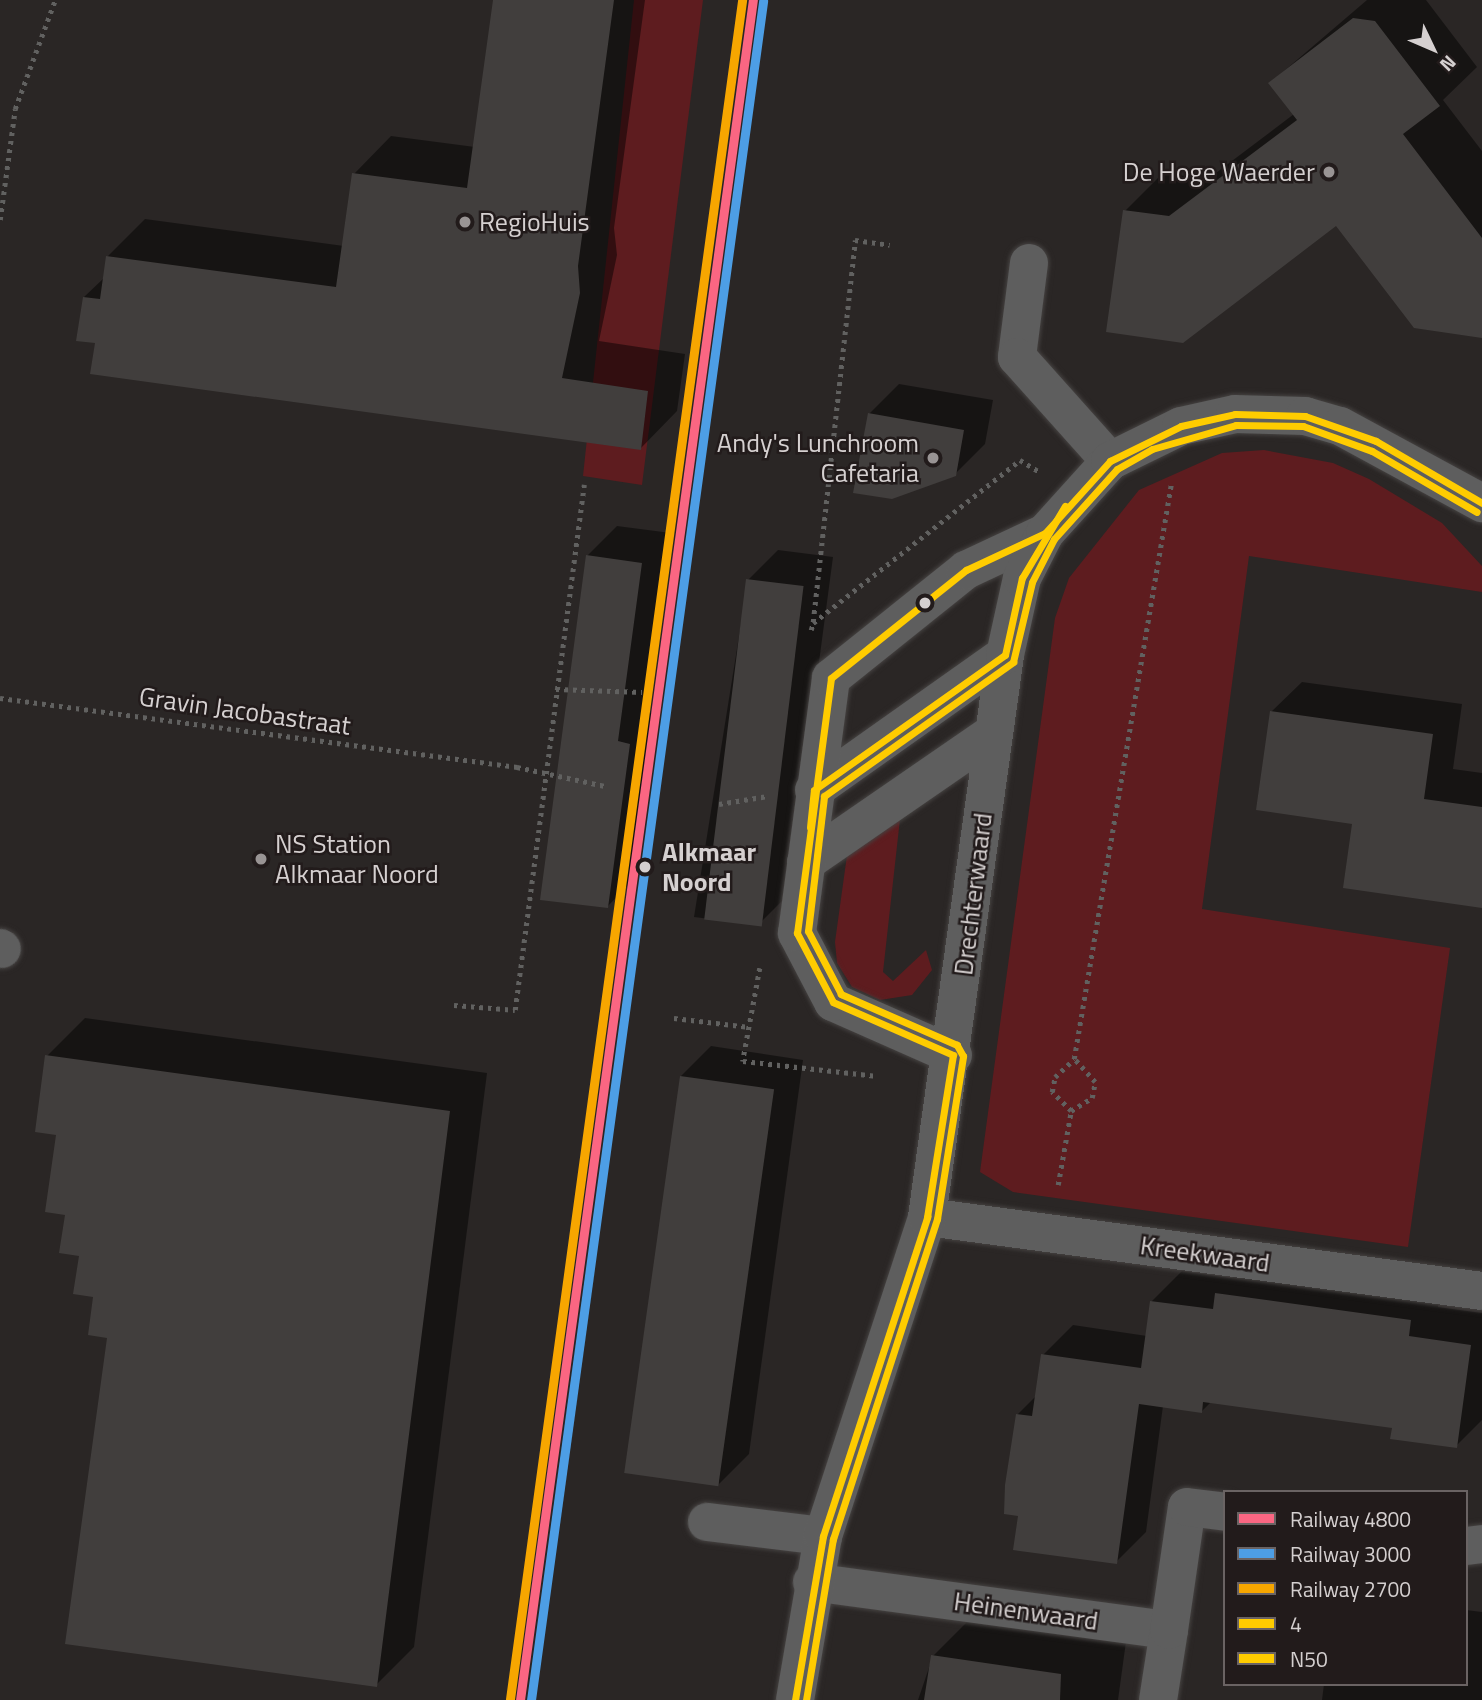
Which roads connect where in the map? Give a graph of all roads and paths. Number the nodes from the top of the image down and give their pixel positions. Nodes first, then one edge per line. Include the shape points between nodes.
1 (55, 0) edge
2 (0, 220) edge
3 (890, 245) dead end
4 (1029, 263) dead end
5 (1181, 426) junction
6 (1110, 461) junction
7 (584, 485) dead end
8 (1482, 503) edge
9 (1045, 533) junction
10 (813, 623) dead end
11 (1005, 655) junction
12 (556, 689) junction
13 (642, 692) dead end
14 (0, 698) edge
15 (993, 733) junction
16 (545, 774) junction
17 (605, 786) dead end
18 (814, 790) junction
19 (776, 794) dead end
20 (719, 804) dead end
21 (806, 862) junction
22 (454, 1005) dead end
23 (674, 1018) dead end
24 (749, 1027) dead end
25 (953, 1055) junction
26 (1074, 1059) junction
27 (1071, 1111) junction
28 (927, 1217) junction
29 (1049, 1233) junction
30 (1482, 1291) edge
31 (1223, 1512) edge
32 (707, 1522) dead end
33 (823, 1536) junction
34 (812, 1582) junction
35 (1169, 1630) junction
36 (795, 1700) edge
37 (1158, 1700) edge

1 - 2 path via 15,109
3 - 10 path via 855,240 820,513
4 - 6 street via 1017,357
5 - 6 street, Drechterwaard
5 - 8 street, Drechterwaard via 1235,414 1305,416 1376,441
5 - 26 path
6 - 9 street, Drechterwaard
7 - 12 path
9 - 11 street, Drechterwaard via 1022,578
9 - 18 street, Drechterwaard via 966,570 831,678
11 - 15 street, Drechterwaard
11 - 18 street
12 - 13 path
12 - 16 path
14 - 16 path, Gravin Jacobastraat
15 - 21 street
15 - 25 street, Drechterwaard
16 - 17 path, Gravin Jacobastraat
16 - 22 path via 515,1010
18 - 21 street, Drechterwaard
19 - 20 path
21 - 25 street, Drechterwaard via 797,933 833,1002
23 - 24 path
25 - 28 street, Drechterwaard
26 - 27 path via 1055,1077 1052,1092
26 - 27 path via 1095,1082 1092,1098
27 - 29 path
28 - 29 street, Kreekwaard
28 - 33 street, Drechterwaard
29 - 30 street, Kreekwaard
31 - 35 street via 1187,1507
32 - 33 street
33 - 34 street, Drechterwaard
34 - 35 street, Heinenwaard
34 - 36 street, Drechterwaard
35 - 37 street

